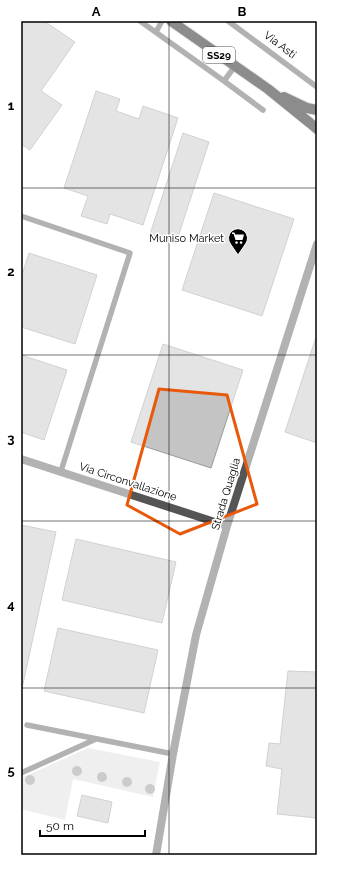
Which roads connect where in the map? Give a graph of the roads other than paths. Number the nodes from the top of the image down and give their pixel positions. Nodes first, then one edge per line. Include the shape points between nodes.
1 (140, 21) edge
2 (162, 21) edge
3 (172, 21) edge
4 (228, 21) edge
5 (156, 32) junction
6 (235, 66) junction
7 (224, 81) junction
8 (317, 87) edge
9 (268, 89) junction
10 (263, 110) dead end
11 (317, 110) edge
12 (317, 129) edge
13 (21, 216) edge
14 (317, 244) edge
15 (21, 458) edge
16 (61, 471) junction
17 (227, 526) junction
18 (27, 725) dead end
19 (96, 739) junction
20 (173, 754) junction
21 (21, 773) edge
22 (156, 855) edge

1 - 5 lane
2 - 5 lane
3 - 6 main road, SS29
4 - 8 lane, Via Asti
5 - 7 lane
6 - 7 lane
6 - 9 main road, SS29
7 - 10 lane
9 - 11 main road via 307,108
9 - 12 main road
13 - 16 lane via 130,253
14 - 17 street, Strada Quaglia
15 - 16 street, Via Circonvallazione
16 - 17 street, Via Circonvallazione
17 - 20 street, Strada Quaglia via 196,635
18 - 19 lane
19 - 20 lane
19 - 21 lane
20 - 22 street, Strada Quaglia

